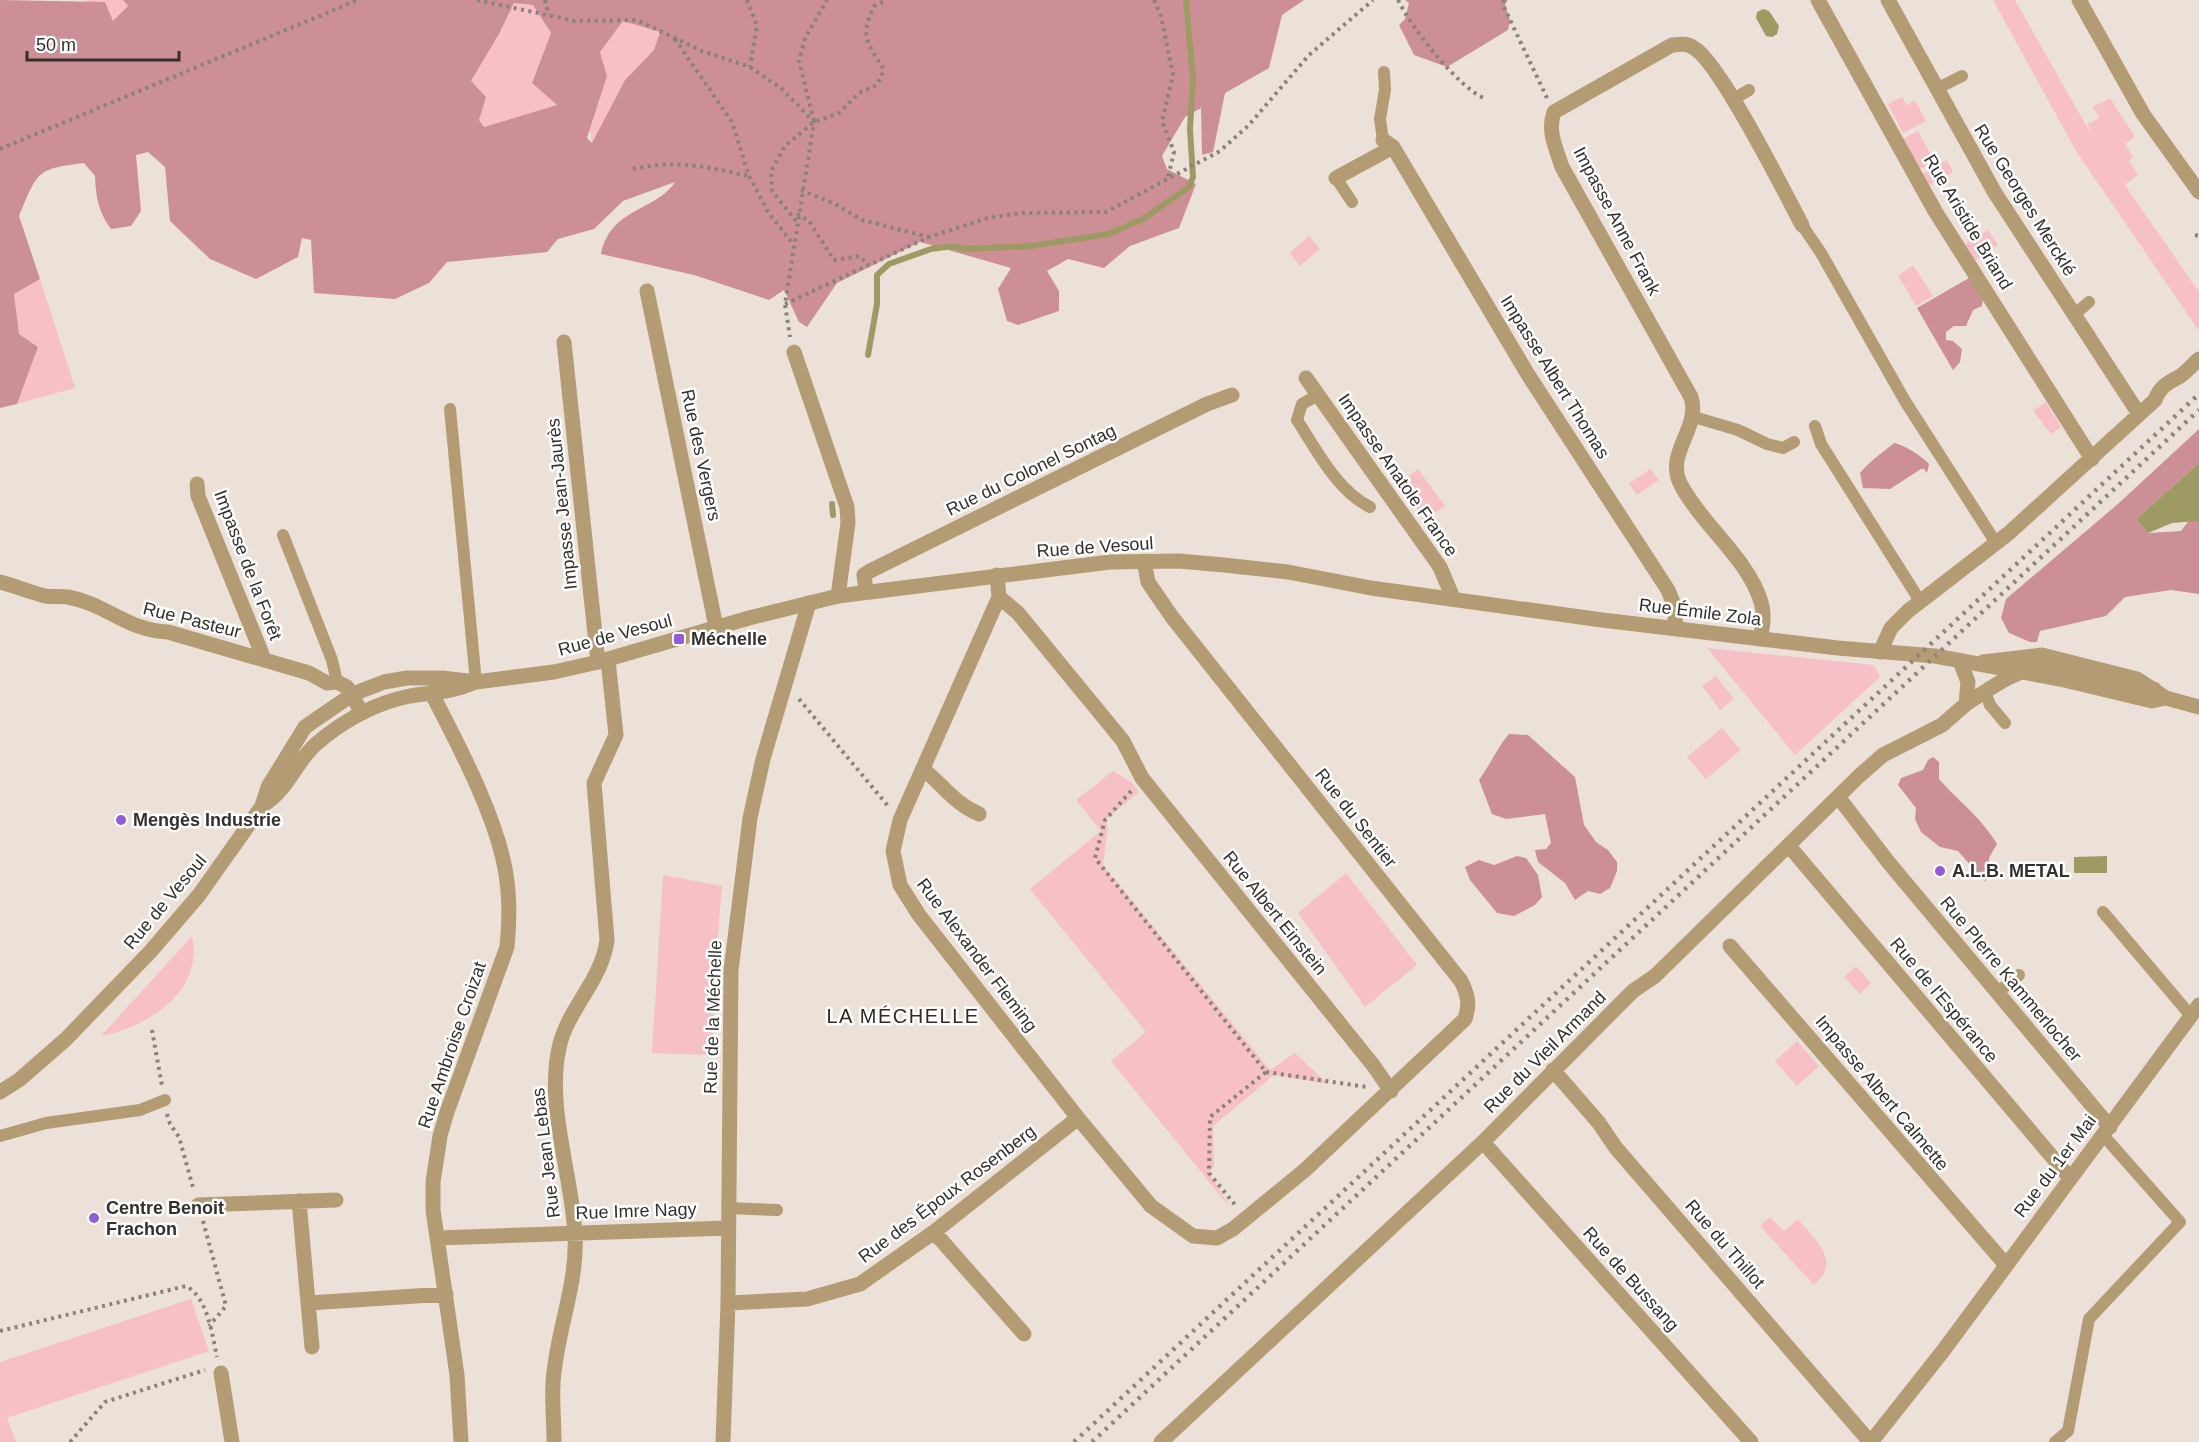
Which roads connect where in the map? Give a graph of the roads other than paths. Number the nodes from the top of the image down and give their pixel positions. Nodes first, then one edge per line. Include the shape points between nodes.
1 (1818, 0) edge
2 (1888, 0) edge
3 (2079, 0) edge
4 (1384, 72) dead end
5 (1962, 76) dead end
6 (1936, 89) junction
7 (1749, 90) dead end
8 (1732, 99) junction
9 (1388, 144) junction
10 (1336, 178) joint
11 (2199, 192) edge
12 (1352, 202) dead end
13 (1803, 225) joint
14 (647, 291) dead end
15 (2090, 302) dead end
16 (2074, 315) junction
17 (564, 342) dead end
18 (794, 352) road end
19 (2199, 359) edge
20 (1306, 378) dead end
21 (1232, 395) dead end
22 (1318, 395) junction
23 (450, 409) dead end
24 (2139, 414) junction
25 (1694, 417) junction
26 (1815, 426) dead end
27 (1794, 442) dead end
28 (2092, 459) junction
29 (197, 484) dead end
30 (1370, 507) dead end
31 (283, 535) dead end
32 (1996, 543) junction
33 (1144, 561) junction
34 (997, 575) junction
35 (0, 582) edge
36 (866, 591) junction
37 (1420, 595) joint
38 (838, 596) junction
39 (999, 597) junction
40 (1453, 598) junction
41 (1920, 601) junction
42 (809, 603) junction
43 (716, 627) junction
44 (1676, 629) junction
45 (1760, 639) junction
46 (1880, 652) junction
47 (264, 659) junction
48 (603, 661) junction
49 (1960, 661) junction
50 (1977, 663) junction
51 (2020, 673) junction
52 (442, 678) junction
53 (337, 682) junction
54 (476, 682) junction
55 (1985, 692) junction
56 (353, 694) junction
57 (432, 694) junction
58 (2161, 694) junction
59 (1966, 704) junction
60 (2199, 707) edge
61 (362, 713) junction
62 (2005, 723) dead end
63 (923, 769) junction
64 (1839, 798) junction
65 (262, 806) junction
66 (979, 814) dead end
67 (1789, 846) junction
68 (2103, 912) dead end
69 (1730, 946) dead end
70 (2019, 975) dead end
71 (1997, 993) junction
72 (2195, 1011) edge
73 (1553, 1070) junction
74 (1391, 1091) junction
75 (0, 1092) edge
76 (165, 1100) road end
77 (1078, 1118) junction
78 (2107, 1131) junction
79 (0, 1136) edge
80 (1483, 1142) junction
81 (2070, 1178) junction
82 (336, 1200) dead end
83 (299, 1201) junction
84 (198, 1205) road end
85 (728, 1208) junction
86 (777, 1210) dead end
87 (728, 1227) junction
88 (934, 1232) junction
89 (575, 1233) junction
90 (438, 1238) junction
91 (2006, 1265) junction
92 (446, 1294) junction
93 (309, 1303) junction
94 (728, 1303) junction
95 (1024, 1334) dead end
96 (312, 1347) dead end
97 (218, 1368) road end
98 (232, 1442) edge
99 (461, 1442) edge
100 (555, 1442) edge
101 (723, 1442) edge
102 (1161, 1442) edge
103 (1751, 1442) edge
104 (1870, 1442) edge
105 (2055, 1442) edge

1 - 28 street, Rue Aristide Briand via 1935,211
2 - 6 street, Rue Georges Mercklé
3 - 11 street via 2143,114
4 - 9 lane via 1380,119
5 - 6 lane
6 - 16 street, Rue Georges Mercklé via 1995,193
7 - 8 lane
8 - 13 street
8 - 25 street, Impasse Anne Frank via 1702,54 1683,43 1672,45 1554,112 1550,122 1562,166 1691,397
9 - 10 street
9 - 44 street, Impasse Albert Thomas via 1531,379 1668,590
10 - 12 lane
13 - 32 lane via 1905,401
14 - 43 street, Rue des Vergers
15 - 16 lane
16 - 24 street, Rue Georges Mercklé
17 - 48 street, Impasse Jean-Jaurès
18 - 38 street via 847,507
19 - 24 street via 2164,385
20 - 22 street, Impasse Anatole France
21 - 36 street, Rue du Colonel Sontag via 870,571 864,575
22 - 30 lane via 1302,404 1297,420 1357,501
22 - 40 street, Impasse Anatole France via 1440,567
23 - 54 lane
24 - 28 street
25 - 27 lane via 1738,429 1767,444 1783,448
25 - 45 street via 1677,456 1678,478 1755,588 1763,614
26 - 41 lane via 1821,444
28 - 32 street
29 - 47 street, Impasse de la Forêt via 198,496
31 - 53 lane
32 - 41 street
33 - 34 street, Rue de Vesoul
33 - 37 street, Rue de Vesoul via 1288,572
33 - 74 street, Rue du Sentier via 1148,582 1172,617 1454,972 1468,995 1465,1019
34 - 36 street, Rue de Vesoul
34 - 39 street, Rue Alexander Fleming
35 - 47 street, Rue Pasteur via 46,596 78,600 151,631 168,632
36 - 38 street, Rue de Vesoul
37 - 40 street, Rue Émile Zola
38 - 42 street, Rue de Vesoul
39 - 63 street, Rue Alexander Fleming
39 - 74 street, Rue Albert Einstein via 1018,613 1123,741 1142,778
40 - 44 street, Rue Émile Zola
41 - 46 street via 1891,627
42 - 43 street, Rue de Vesoul
42 - 85 street, Rue de la Méchelle via 763,759 750,819 731,970
43 - 48 street, Rue de Vesoul
44 - 45 street, Rue Émile Zola
45 - 46 street, Rue Émile Zola
46 - 49 street, Rue Émile Zola
47 - 53 street, Rue Pasteur via 327,683
48 - 54 street, Rue de Vesoul
48 - 89 street, Rue Jean Lebas via 616,735 594,783 608,940 605,959 565,1030 556,1071 562,1150
49 - 50 street, Rue Émile Zola
49 - 59 street via 1968,682
50 - 51 street, Rue Émile Zola
50 - 58 street, Rue Émile Zola via 2042,655 2137,679
51 - 55 street, Rue du Vieil Armand
51 - 58 street, Rue Émile Zola via 2152,701
52 - 54 street, Rue de Vesoul
52 - 56 street, Rue de Vesoul via 394,680
52 - 57 street
53 - 56 street, Rue Pasteur
54 - 57 street via 448,693
55 - 59 street, Rue du Vieil Armand
55 - 62 lane
56 - 61 street, Rue Pasteur
56 - 65 street, Rue de Vesoul via 305,727 268,787
57 - 61 street via 411,696
57 - 90 street, Rue Ambroise Croizat via 495,836 507,882 509,920 507,947 440,1136 433,1182
58 - 60 street, Rue Émile Zola
59 - 64 street, Rue du Vieil Armand via 1942,725 1883,755
61 - 65 street via 314,746 279,795
63 - 66 street via 962,806
63 - 77 street, Rue Alexander Fleming via 900,820 893,851 900,885
64 - 67 street, Rue du Vieil Armand
64 - 71 street, Rue PIerre Kammerlocher
65 - 75 street, Rue de Vesoul via 199,895 150,952 66,1039
67 - 73 street, Rue du Vieil Armand
67 - 81 street, Rue de l'Espérance
68 - 72 lane
69 - 91 street, Impasse Albert Calmette
70 - 71 lane
71 - 78 street, Rue PIerre Kammerlocher
72 - 78 street, Rue du 1er Mai
73 - 80 street, Rue du Vieil Armand
73 - 104 street, Rue du Thillot
74 - 77 street, Rue Alexander Fleming via 1305,1170 1217,1238 1193,1236 1151,1206
76 - 79 lane via 140,1110 46,1123
77 - 88 street, Rue des Époux Rosenberg
78 - 81 street, Rue du 1er Mai
78 - 105 lane via 2180,1222 2089,1319 2068,1431
80 - 102 street, Rue du Vieil Armand
80 - 103 street, Rue de Bussang
81 - 91 street, Rue du 1er Mai
82 - 83 street
83 - 84 street
83 - 93 street
85 - 86 lane
85 - 87 street, Rue de la Méchelle
87 - 89 street, Rue Imre Nagy
87 - 94 street, Rue de la Méchelle
88 - 94 street, Rue des Époux Rosenberg via 877,1273 840,1291 807,1299
88 - 95 street
89 - 90 street, Rue Imre Nagy
89 - 100 street, Rue Jean Lebas via 575,1274 553,1382
90 - 92 street, Rue Ambroise Croizat
91 - 104 street, Rue du 1er Mai
92 - 93 street
92 - 99 street, Rue Ambroise Croizat
93 - 96 street
94 - 101 street, Rue de la Méchelle
97 - 98 street

